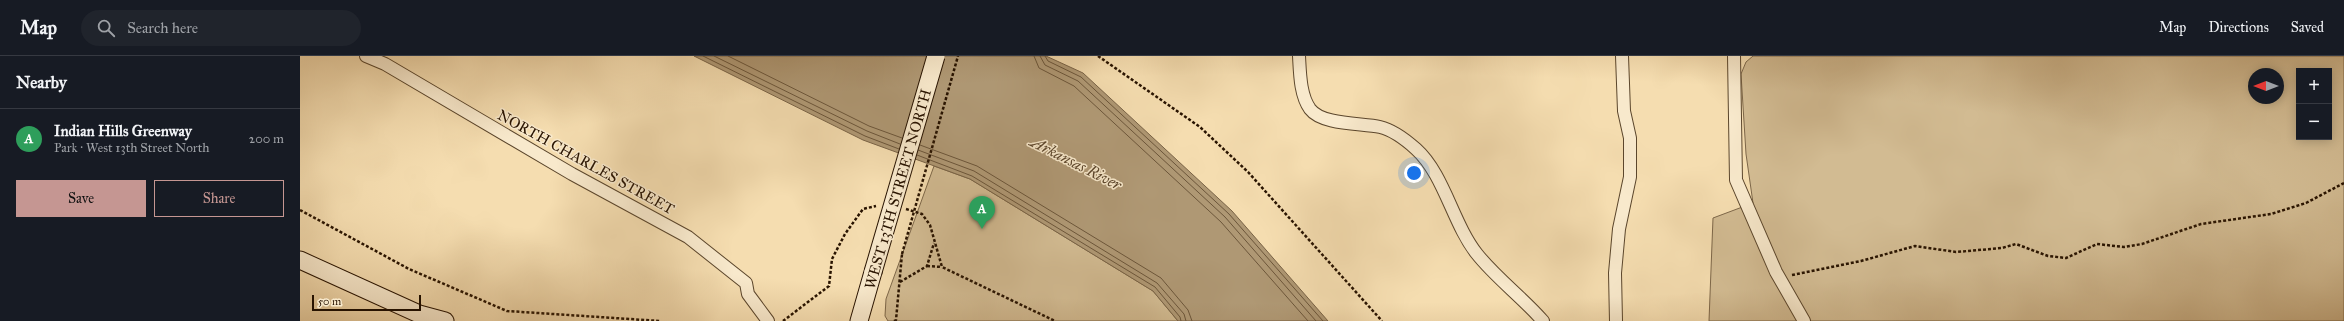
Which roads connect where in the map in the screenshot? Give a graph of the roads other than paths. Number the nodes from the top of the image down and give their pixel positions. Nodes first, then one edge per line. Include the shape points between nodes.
1 (366, 56) edge
2 (936, 56) edge
3 (1299, 56) edge
4 (1622, 56) edge
5 (1734, 56) edge
6 (300, 260) edge
7 (445, 321) edge
8 (768, 321) edge
9 (859, 321) edge
10 (1543, 321) edge
11 (1616, 321) edge
12 (1804, 321) edge

1 - 8 street, NORTH CHARLES STREET via 385,64 572,174 688,237 746,283 748,294
2 - 9 street, WEST 13TH STREET NORTH, bridge
3 - 10 street via 1304,93 1311,110 1322,118 1334,121 1380,127 1393,132 1417,149 1432,170 1476,253
4 - 11 street via 1624,111 1630,138 1630,177 1619,229
5 - 12 street via 1736,180 1778,277
6 - 7 street via 419,314

